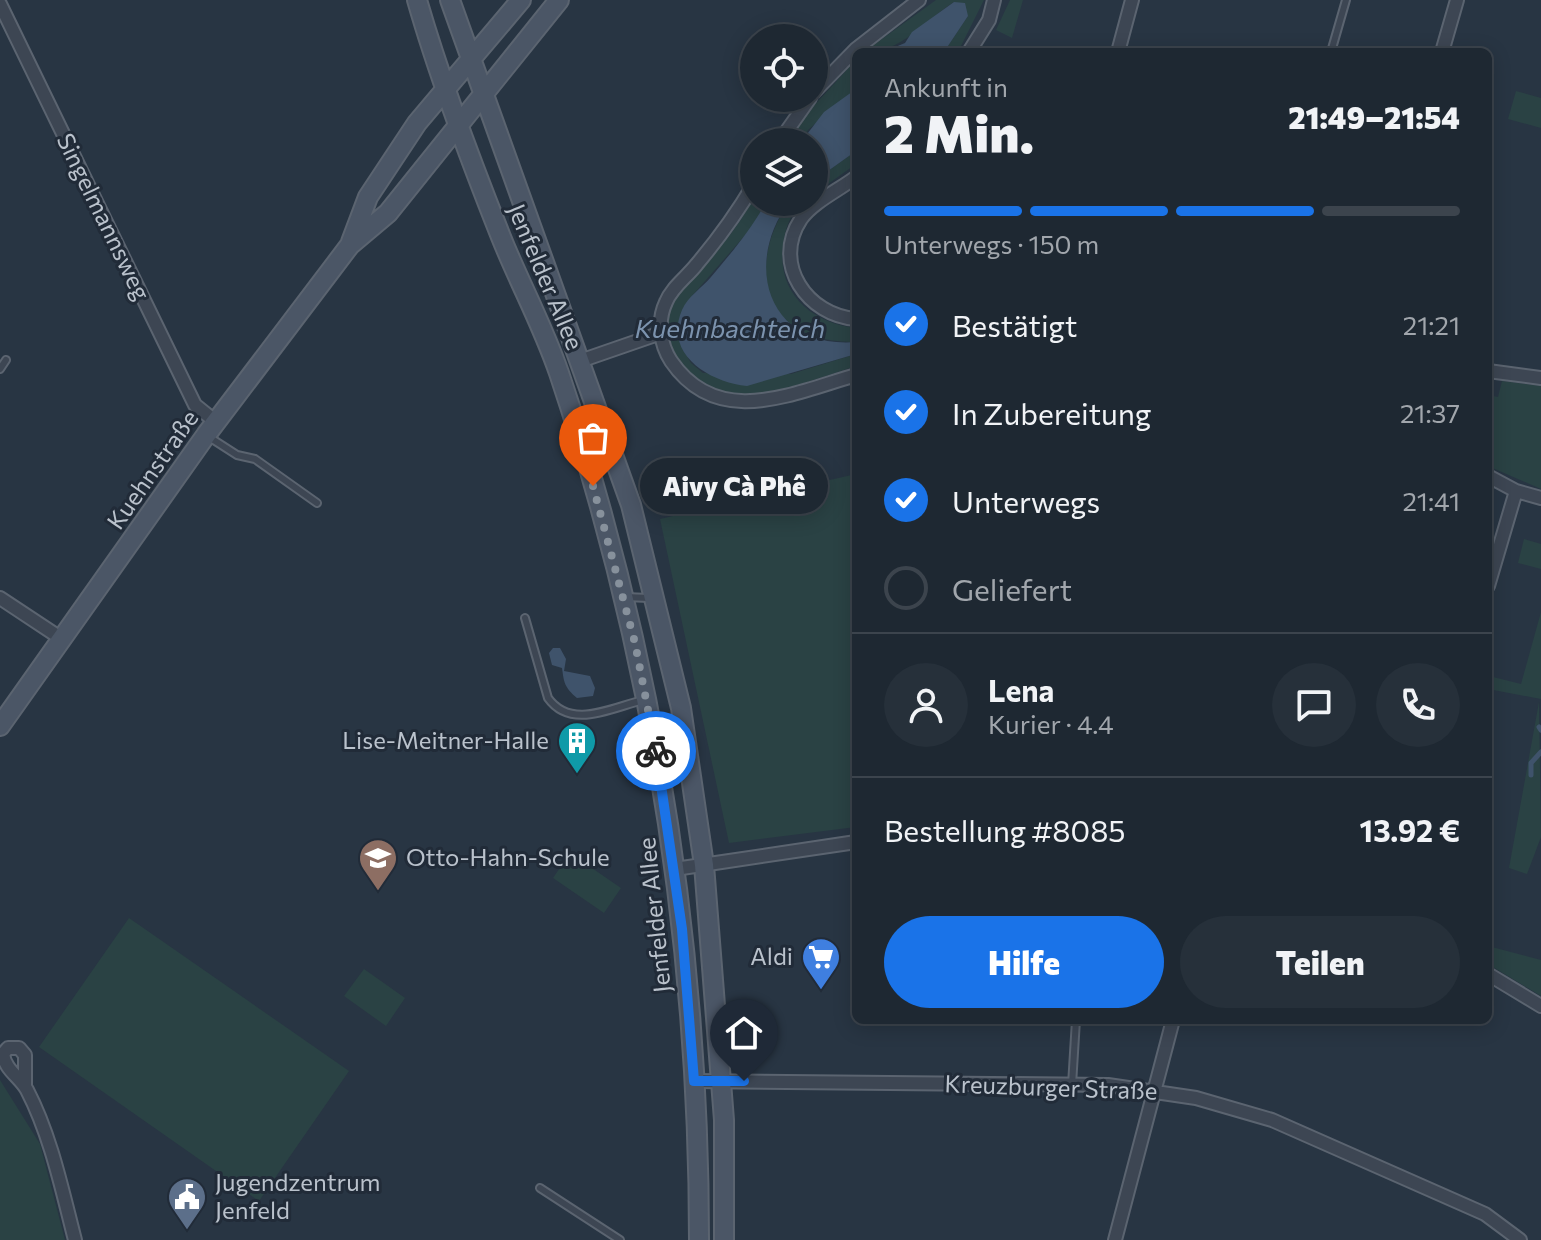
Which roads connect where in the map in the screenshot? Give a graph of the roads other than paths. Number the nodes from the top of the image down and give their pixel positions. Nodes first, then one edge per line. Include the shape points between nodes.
1 (417, 0) edge
2 (450, 0) edge
3 (521, 0) edge
4 (559, 0) edge
5 (919, 0) edge
6 (994, 0) edge
7 (1132, 0) edge
8 (1346, 0) edge
9 (1457, 0) edge
10 (0, 4) edge
11 (857, 48) edge
12 (972, 48) edge
13 (1119, 48) edge
14 (1332, 48) edge
15 (1443, 48) edge
16 (852, 53) edge
17 (470, 57) junction
18 (828, 78) edge
19 (446, 87) junction
20 (483, 94) junction
21 (459, 124) junction
22 (852, 180) edge
23 (740, 205) edge
24 (350, 245) junction
25 (852, 319) edge
26 (661, 333) junction
27 (553, 358) junction
28 (6, 360) dead end
29 (580, 361) junction
30 (0, 369) edge
31 (1492, 372) edge
32 (852, 376) edge
33 (1541, 378) edge
34 (211, 428) junction
35 (1492, 478) edge
36 (1516, 491) junction
37 (1541, 498) edge
38 (317, 503) dead end
39 (1492, 572) edge
40 (623, 597) junction
41 (0, 598) edge
42 (656, 601) junction
43 (525, 618) dead end
44 (62, 639) junction
45 (646, 699) junction
46 (0, 726) edge
47 (852, 843) edge
48 (704, 865) junction
49 (675, 869) junction
50 (1492, 976) edge
51 (688, 981) junction
52 (697, 1000) dead end
53 (1541, 1006) edge
54 (1076, 1024) edge
55 (1172, 1024) edge
56 (694, 1081) junction
57 (721, 1081) junction
58 (1072, 1085) junction
59 (25, 1087) dead end
60 (1154, 1090) junction
61 (540, 1188) dead end
62 (75, 1240) edge
63 (620, 1240) edge
64 (699, 1240) edge
65 (724, 1240) edge
66 (1115, 1240) edge
67 (1520, 1240) edge

1 - 19 main road, Jenfelder Allee
2 - 17 main road, Jenfelder Allee
3 - 17 main road, Kuehnstraße
4 - 20 main road, Kuehnstraße
5 - 11 street
6 - 12 street
7 - 13 street
8 - 14 lane
9 - 15 street
10 - 34 street, Singelmannsweg via 195,405
16 - 18 street
17 - 19 main road, Kuehnstraße
17 - 20 main road, Jenfelder Allee
19 - 21 main road, Jenfelder Allee
19 - 24 main road, Kuehnstraße via 368,197
20 - 21 main road, Kuehnstraße
20 - 29 main road, Jenfelder Allee
21 - 24 main road, Kuehnstraße via 388,213
21 - 27 main road, Jenfelder Allee
22 - 25 street via 803,216 792,246 799,288 815,305
23 - 26 street via 671,292
24 - 34 main road, Kuehnstraße
26 - 29 street
26 - 32 street via 666,353 687,380 726,401 750,403
27 - 29 main road
27 - 40 main road, Jenfelder Allee
28 - 30 lane
29 - 42 main road, Jenfelder Allee via 631,505
31 - 33 street
34 - 38 lane via 237,455 255,459
34 - 44 main road, Kuehnstraße
35 - 36 street
36 - 37 street
36 - 39 street
40 - 42 lane
40 - 45 main road, Jenfelder Allee
41 - 44 street
42 - 48 main road, Jenfelder Allee via 681,708
43 - 45 lane via 555,708 574,717
44 - 46 main road, Kuehnstraße
45 - 49 main road, Jenfelder Allee
47 - 48 street
48 - 49 street
48 - 57 main road, Jenfelder Allee via 711,1008
49 - 51 main road, Jenfelder Allee
50 - 53 street
51 - 52 lane
51 - 56 main road, Jenfelder Allee
54 - 58 lane
55 - 60 street
56 - 57 street, Kreuzburger Straße
56 - 64 main road, Jenfelder Allee
57 - 58 street, Kreuzburger Straße
57 - 65 main road, Jenfelder Allee
58 - 60 street, Kreuzburger Straße
59 - 62 street via 44,1129
60 - 66 street
60 - 67 street, Kreuzburger Straße via 1272,1120 1485,1214
61 - 63 lane

